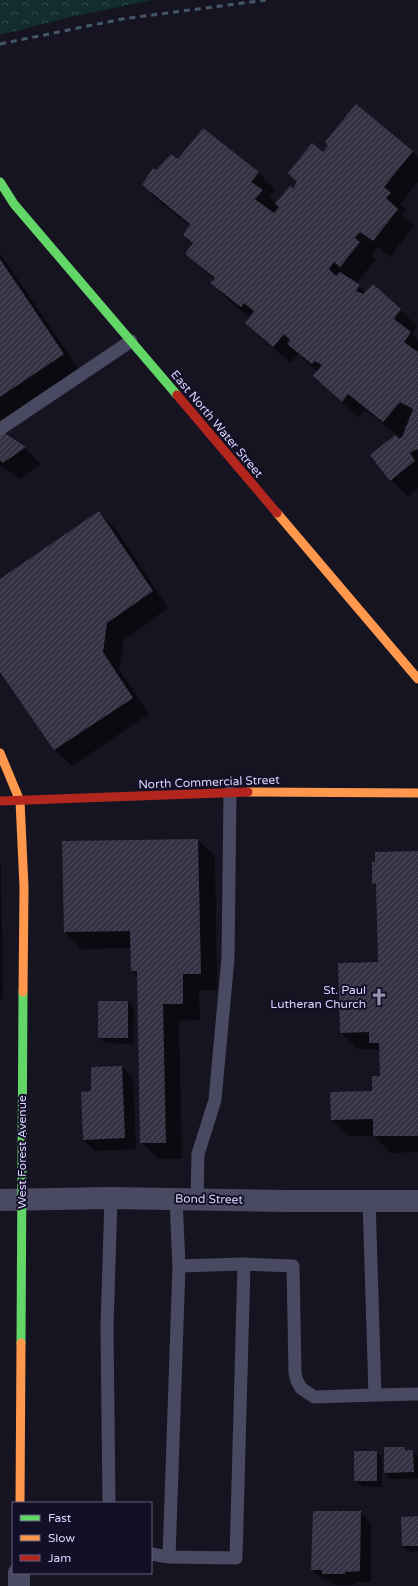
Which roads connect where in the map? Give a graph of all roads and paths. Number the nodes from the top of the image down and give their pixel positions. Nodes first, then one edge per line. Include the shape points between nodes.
1 (0, 182) edge
2 (131, 341) junction
3 (0, 429) edge
4 (418, 679) edge
5 (0, 753) edge
6 (230, 792) junction
7 (418, 793) edge
8 (0, 801) edge
9 (20, 801) junction
10 (111, 1198) junction
11 (21, 1199) junction
12 (186, 1199) junction
13 (0, 1200) edge
14 (369, 1200) junction
15 (418, 1201) edge
16 (244, 1264) junction
17 (179, 1266) junction
18 (418, 1394) edge
19 (374, 1395) junction
20 (20, 1502) edge
21 (110, 1502) edge
22 (152, 1554) edge
23 (169, 1557) junction
24 (19, 1574) edge
25 (19, 1586) edge

1 - 2 street, East North Water Street via 14,204
2 - 3 lane
2 - 4 street, East North Water Street
5 - 9 street, West Forest Avenue
6 - 7 street, North Commercial Street
6 - 9 street, North Commercial Street
6 - 12 lane via 228,958 215,1100
8 - 9 street, North Commercial Street
9 - 11 street, West Forest Avenue via 24,887
10 - 11 street, Bond Street
10 - 12 street, Bond Street
10 - 21 lane via 107,1327
11 - 13 street, Bond Street
11 - 20 street, West Forest Avenue via 23,1237
12 - 14 street, Bond Street
12 - 17 lane
14 - 15 street, Bond Street
14 - 19 lane
16 - 17 lane
16 - 19 lane via 293,1266 295,1373 301,1388 314,1397
16 - 23 lane via 236,1558
17 - 23 lane
18 - 19 lane
22 - 23 lane
24 - 25 street

